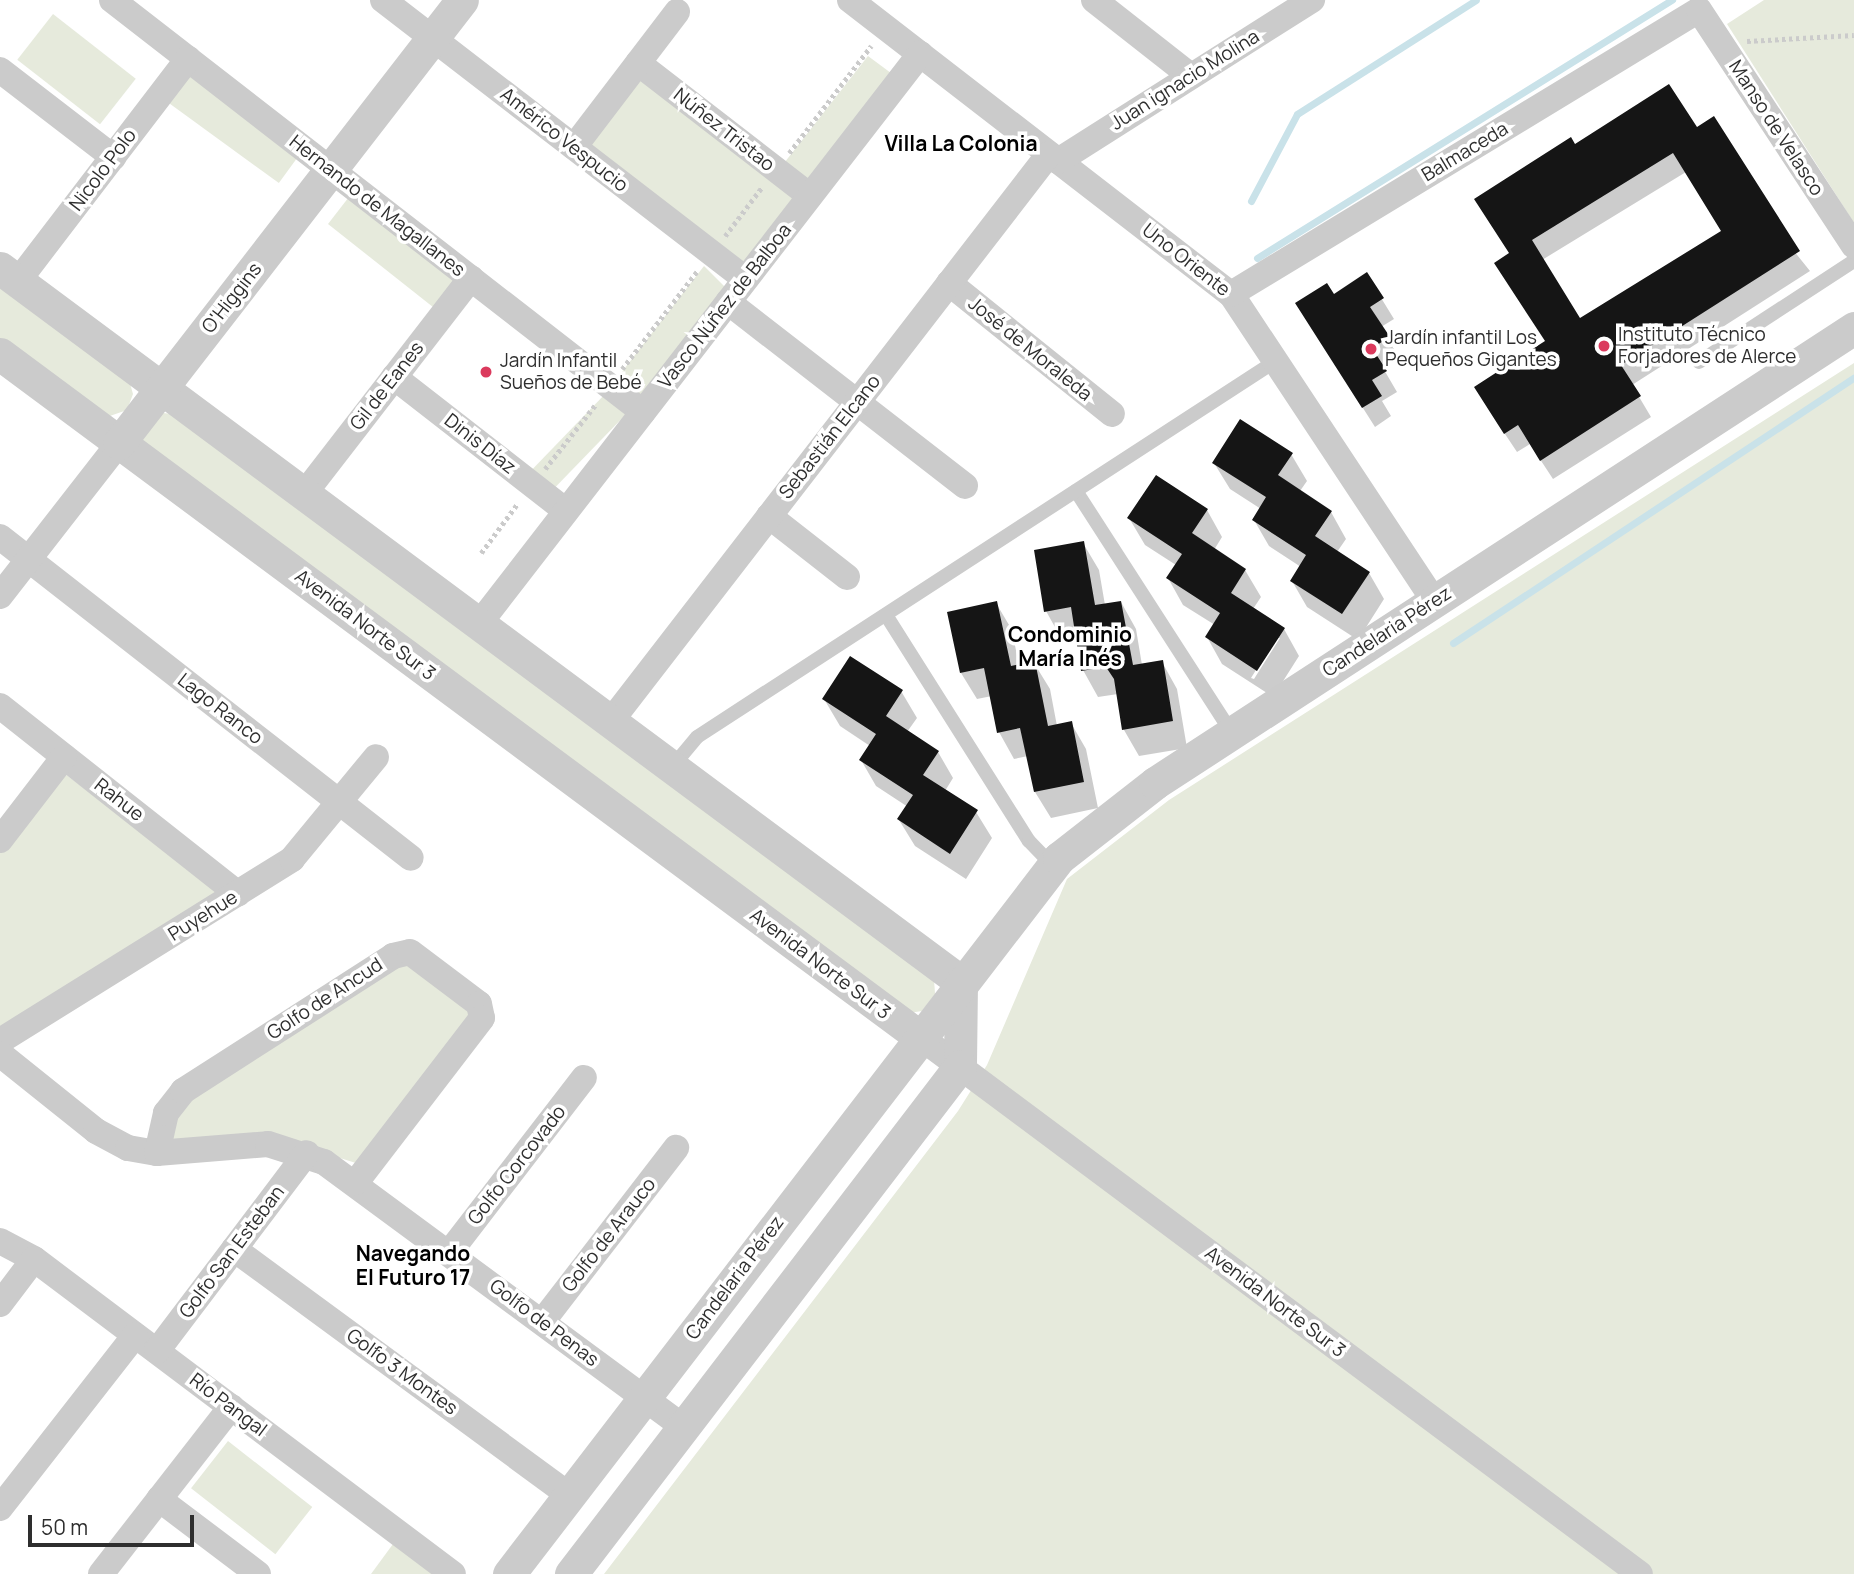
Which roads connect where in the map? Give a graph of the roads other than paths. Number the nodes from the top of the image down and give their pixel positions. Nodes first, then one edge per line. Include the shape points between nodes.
1 (112, 0) edge
2 (383, 0) edge
3 (463, 0) edge
4 (850, 0) edge
5 (1094, 0) edge
6 (1312, 0) edge
7 (1699, 10) joint
8 (677, 12) dead end
9 (433, 38) junction
10 (920, 54) junction
11 (188, 59) junction
12 (638, 63) junction
13 (0, 70) edge
14 (1192, 76) junction
15 (574, 148) junction
16 (113, 157) junction
17 (1054, 157) junction
18 (331, 170) junction
19 (810, 196) junction
20 (1854, 246) edge
21 (1854, 261) edge
22 (9, 275) edge
23 (471, 278) junction
24 (745, 279) junction
25 (949, 284) junction
26 (1231, 294) junction
27 (728, 302) junction
28 (1854, 328) edge
29 (0, 354) edge
30 (1277, 360) junction
31 (1699, 362) dead end
32 (394, 377) junction
33 (162, 388) junction
34 (857, 403) junction
35 (643, 412) junction
36 (1112, 414) dead end
37 (120, 443) junction
38 (965, 486) dead end
39 (1076, 491) junction
40 (304, 494) junction
41 (566, 511) junction
42 (769, 516) junction
43 (0, 537) edge
44 (29, 559) junction
45 (847, 577) dead end
46 (0, 596) edge
47 (1434, 601) junction
48 (886, 615) junction
49 (479, 624) junction
50 (0, 706) edge
51 (611, 721) junction
52 (1232, 733) junction
53 (64, 757) junction
54 (376, 757) dead end
55 (672, 767) junction
56 (341, 803) junction
57 (0, 839) edge
58 (411, 858) dead end
59 (1052, 865) junction
60 (238, 894) junction
61 (961, 982) junction
62 (920, 1037) junction
63 (0, 1041) edge
64 (0, 1054) edge
65 (960, 1066) junction
66 (584, 1078) dead end
67 (676, 1148) dead end
68 (157, 1153) junction
69 (307, 1153) junction
70 (356, 1182) junction
71 (0, 1241) edge
72 (234, 1249) junction
73 (449, 1253) junction
74 (34, 1259) junction
75 (0, 1304) edge
76 (542, 1322) junction
77 (135, 1335) junction
78 (157, 1351) junction
79 (644, 1397) junction
80 (231, 1407) junction
81 (684, 1427) junction
82 (569, 1495) junction
83 (159, 1499) junction
84 (0, 1508) edge
85 (101, 1574) edge
86 (258, 1574) edge
87 (453, 1574) edge
88 (509, 1574) edge
89 (571, 1574) edge
90 (1640, 1574) edge

1 - 11 street, Hernando de Magallanes
2 - 9 street, Américo Vespucio
3 - 9 street, O'Higgins
4 - 10 street, Uno Oriente
5 - 14 street
6 - 14 street, Juan ignacio Molina
7 - 20 street, Manso de Velasco
7 - 26 street, Balmaceda
8 - 12 street
9 - 15 street, Américo Vespucio
9 - 18 street, O'Higgins
10 - 17 street, Uno Oriente
10 - 19 street, Vasco Núñez de Balboa
11 - 16 street, Nicolo Polo
11 - 18 street, Hernando de Magallanes
12 - 15 street
12 - 19 street, Núñez Tristao
13 - 16 street
14 - 17 street, Juan ignacio Molina
15 - 24 street, Américo Vespucio
16 - 22 street, Nicolo Polo
17 - 25 street, Sebastián Elcano
17 - 26 street, Uno Oriente
18 - 23 street, Hernando de Magallanes
18 - 33 street, O'Higgins
19 - 24 street, Vasco Núñez de Balboa
21 - 31 lane
22 - 33 street
23 - 32 street, Gil de Eanes
23 - 35 street, Hernando de Magallanes
24 - 27 street, Vasco Núñez de Balboa
25 - 34 street, Sebastián Elcano
25 - 36 street, José de Moraleda
26 - 30 street, Uno Oriente
27 - 34 street
27 - 35 street, Vasco Núñez de Balboa
28 - 47 street, Candelaria Pérez
29 - 37 street, Avenida Norte Sur 3
30 - 39 lane
30 - 47 street, Uno Oriente
32 - 40 street, Gil de Eanes
32 - 41 street, Dinis Díaz
33 - 37 street, O'Higgins
33 - 40 street
34 - 38 street
34 - 42 street, Sebastián Elcano
35 - 41 street, Vasco Núñez de Balboa
37 - 44 street, O'Higgins
37 - 62 street, Avenida Norte Sur 3
39 - 48 lane
39 - 52 lane
40 - 49 street
41 - 49 street, Vasco Núñez de Balboa
42 - 45 street
42 - 51 street, Sebastián Elcano
43 - 44 street, Lago Ranco
44 - 46 street, O'Higgins
44 - 56 street, Lago Ranco
47 - 52 street, Candelaria Pérez
48 - 55 lane via 694,739
48 - 59 lane via 1029,841
49 - 51 street
50 - 53 street, Rahue
51 - 55 street
52 - 59 street, Candelaria Pérez via 1154,783
53 - 57 street
53 - 60 street, Rahue
54 - 56 street, Puyehue
55 - 61 street
56 - 58 street, Lago Ranco
56 - 60 street, Puyehue via 292,859
59 - 61 street, Candelaria Pérez
60 - 63 street, Puyehue
61 - 62 street, Candelaria Pérez
61 - 65 street
62 - 65 street, Avenida Norte Sur 3
62 - 79 street, Candelaria Pérez
64 - 68 street, Golfo de Penas via 96,1131 128,1148
65 - 81 street
65 - 90 street, Avenida Norte Sur 3
66 - 73 street, Golfo Corcovado
67 - 76 street, Golfo de Arauco
68 - 69 street, Golfo de Penas via 256,1143
68 - 70 street, Golfo de Ancud via 166,1113 183,1091 393,956 410,952 480,1004 482,1018
69 - 70 street, Golfo de Penas
69 - 72 street, Golfo San Esteban
70 - 73 street, Golfo de Penas
71 - 74 street, Río Pangal
72 - 78 street, Golfo San Esteban
72 - 82 street, Golfo 3 Montes
73 - 76 street, Golfo de Penas
74 - 75 street
74 - 77 street, Río Pangal
76 - 79 street, Golfo de Penas
77 - 78 street, Río Pangal
77 - 84 street
78 - 80 street, Río Pangal
79 - 81 street, Golfo de Penas
79 - 82 street, Candelaria Pérez
80 - 83 street
80 - 87 street, Río Pangal
81 - 89 street
82 - 88 street, Candelaria Pérez
83 - 85 street
83 - 86 street

